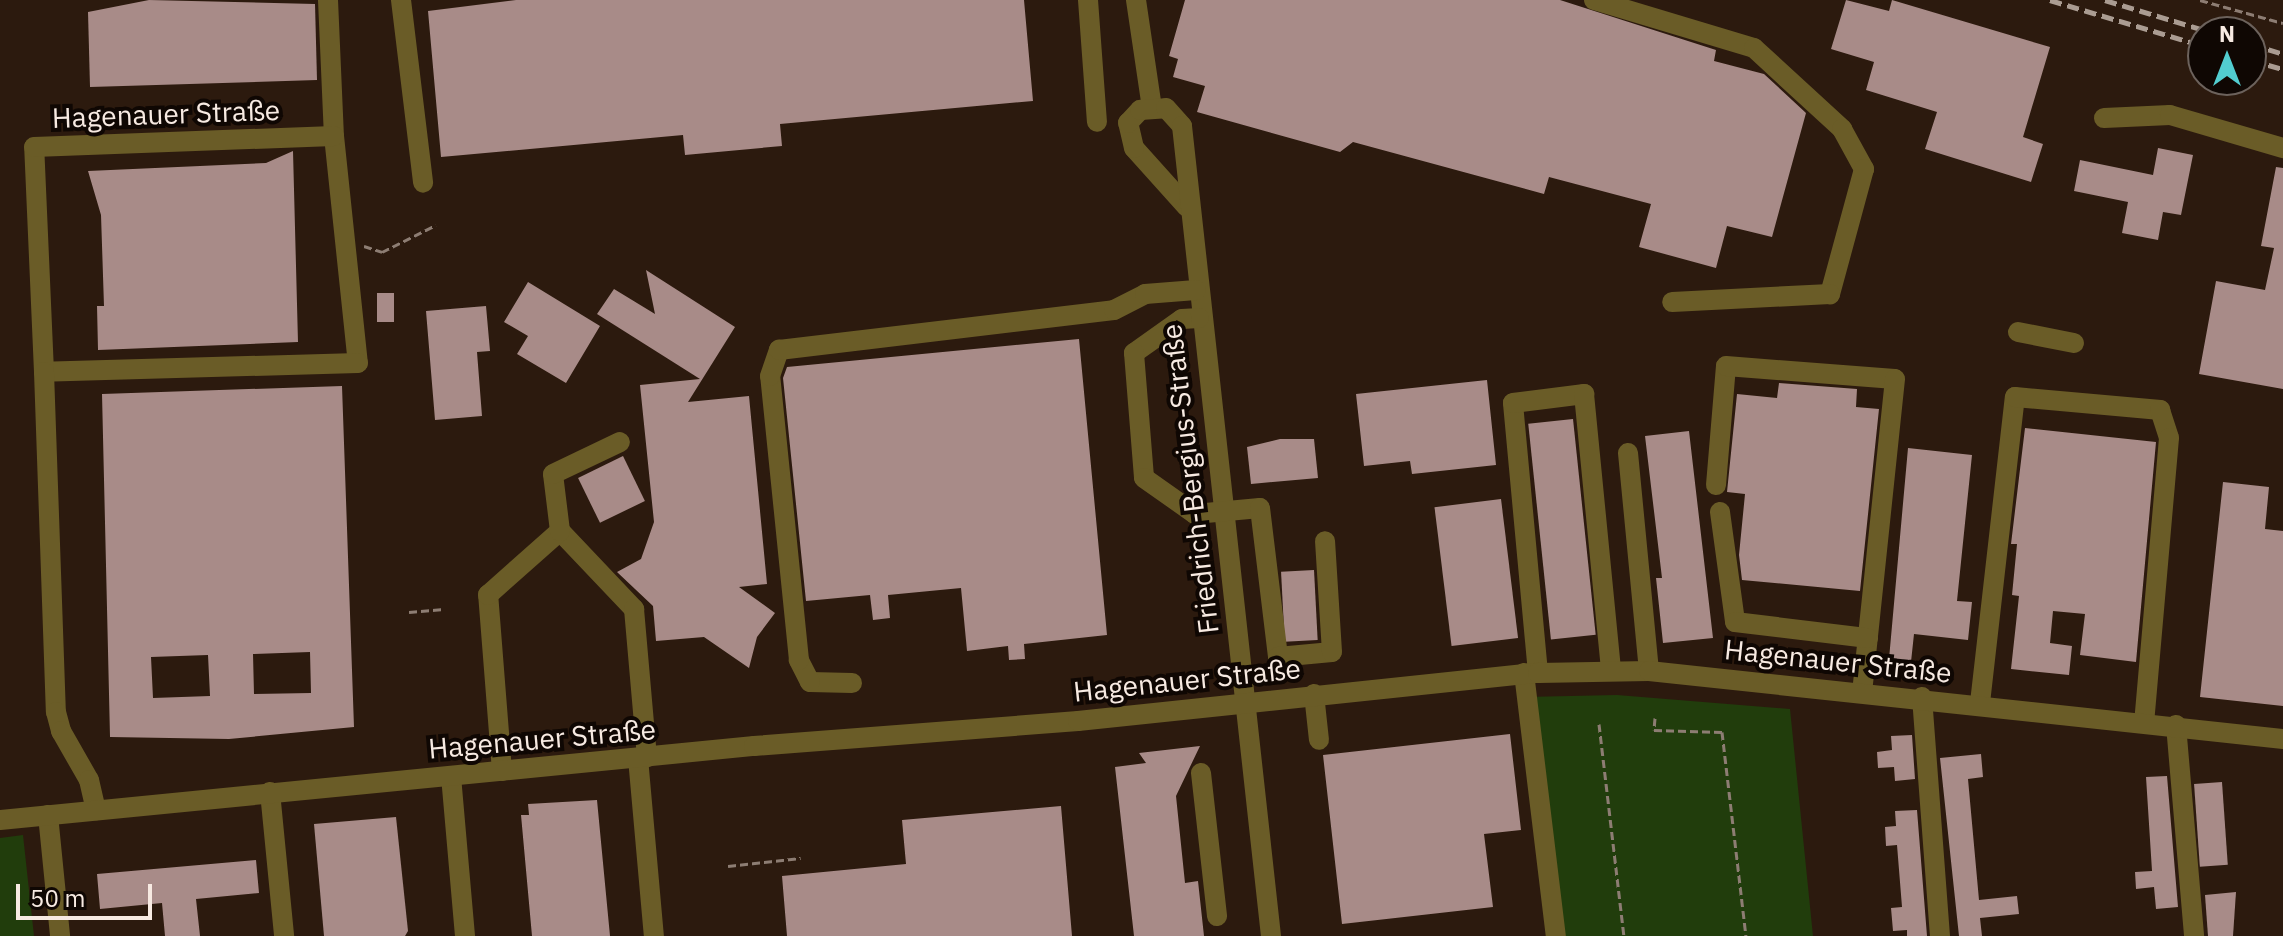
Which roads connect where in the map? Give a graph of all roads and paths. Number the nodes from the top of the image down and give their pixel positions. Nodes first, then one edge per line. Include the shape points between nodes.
1 (328, 0) edge
2 (401, 0) edge
3 (1088, 0) edge
4 (1136, 0) edge
5 (1594, 0) edge
6 (2200, 0) edge
7 (2283, 23) edge
8 (1152, 108) junction
9 (2104, 118) dead end
10 (1097, 122) dead end
11 (334, 136) junction
12 (2283, 148) edge
13 (423, 183) dead end
14 (1187, 207) junction
15 (436, 225) dead end
16 (345, 240) junction
17 (1196, 290) junction
18 (1672, 302) dead end
19 (1199, 318) junction
20 (2018, 332) dead end
21 (2074, 343) dead end
22 (44, 372) junction
23 (620, 442) dead end
24 (1628, 453) dead end
25 (1716, 485) dead end
26 (1222, 511) junction
27 (1720, 512) dead end
28 (560, 531) junction
29 (1325, 541) dead end
30 (444, 609) dead end
31 (409, 612) dead end
32 (1868, 638) junction
33 (1611, 671) junction
34 (1649, 671) junction
35 (1531, 673) junction
36 (852, 683) dead end
37 (1862, 691) junction
38 (1314, 694) junction
39 (1922, 697) junction
40 (1244, 703) junction
41 (1980, 703) junction
42 (1655, 718) dead end
43 (2144, 721) junction
44 (1599, 724) dead end
45 (2176, 725) junction
46 (2283, 739) edge
47 (1319, 740) dead end
48 (642, 757) junction
49 (502, 771) junction
50 (1201, 773) dead end
51 (451, 776) junction
52 (270, 792) junction
53 (96, 810) junction
54 (48, 815) junction
55 (0, 820) edge
56 (801, 858) dead end
57 (728, 866) dead end
58 (1218, 926) edge
59 (60, 936) edge
60 (284, 936) edge
61 (465, 936) edge
62 (654, 936) edge
63 (1271, 936) edge
64 (1556, 936) edge
65 (1624, 936) edge
66 (1746, 936) edge
67 (1940, 936) edge
68 (2194, 936) edge

1 - 11 street
2 - 13 street
3 - 10 street
4 - 8 street
5 - 18 street via 1754,48 1842,129 1864,169 1830,294
6 - 7 path
8 - 14 street, Friedrich-Bergius-Straße via 1166,108 1180,119
8 - 14 street via 1132,117 1130,139
9 - 12 street via 2170,115
11 - 16 street
11 - 22 street, Hagenauer Straße via 34,147
14 - 17 street, Friedrich-Bergius-Straße
15 - 16 path via 382,252
16 - 22 street via 358,363
17 - 19 street, Friedrich-Bergius-Straße
17 - 36 street via 1145,294 1114,310 779,350 770,376 799,660 810,682
19 - 26 street, Friedrich-Bergius-Straße
19 - 26 street via 1182,319 1134,353 1144,478 1195,514
20 - 21 street
22 - 53 street, Hagenauer Straße via 56,712 89,780
23 - 28 street via 553,474
24 - 34 street
25 - 32 street via 1726,366 1895,379
26 - 29 street via 1260,508 1278,657 1332,652
26 - 40 street, Friedrich-Bergius-Straße
27 - 32 street via 1735,622
28 - 48 street via 634,609
28 - 49 street via 488,595
30 - 31 path
32 - 37 street
33 - 34 street, Hagenauer Straße
33 - 35 street, Hagenauer Straße
33 - 35 street via 1584,394 1513,403
34 - 37 street, Hagenauer Straße
35 - 38 street, Hagenauer Straße
35 - 64 street
37 - 39 street, Hagenauer Straße
38 - 40 street, Hagenauer Straße
38 - 47 street
39 - 41 street, Hagenauer Straße
39 - 67 street
40 - 48 street, Hagenauer Straße
40 - 63 street, Friedrich-Bergius-Straße
41 - 43 street, Hagenauer Straße
41 - 43 street via 2015,397 2160,410 2169,438
42 - 66 path via 1654,730 1722,732
43 - 45 street, Hagenauer Straße
44 - 65 path
45 - 46 street, Hagenauer Straße
45 - 68 street
48 - 49 street, Hagenauer Straße
48 - 62 street
49 - 51 street, Hagenauer Straße
50 - 58 street
51 - 52 street, Hagenauer Straße
51 - 61 street
52 - 53 street, Hagenauer Straße
52 - 60 street
53 - 54 street, Hagenauer Straße
54 - 55 street, Hagenauer Straße
54 - 59 street
56 - 57 path

